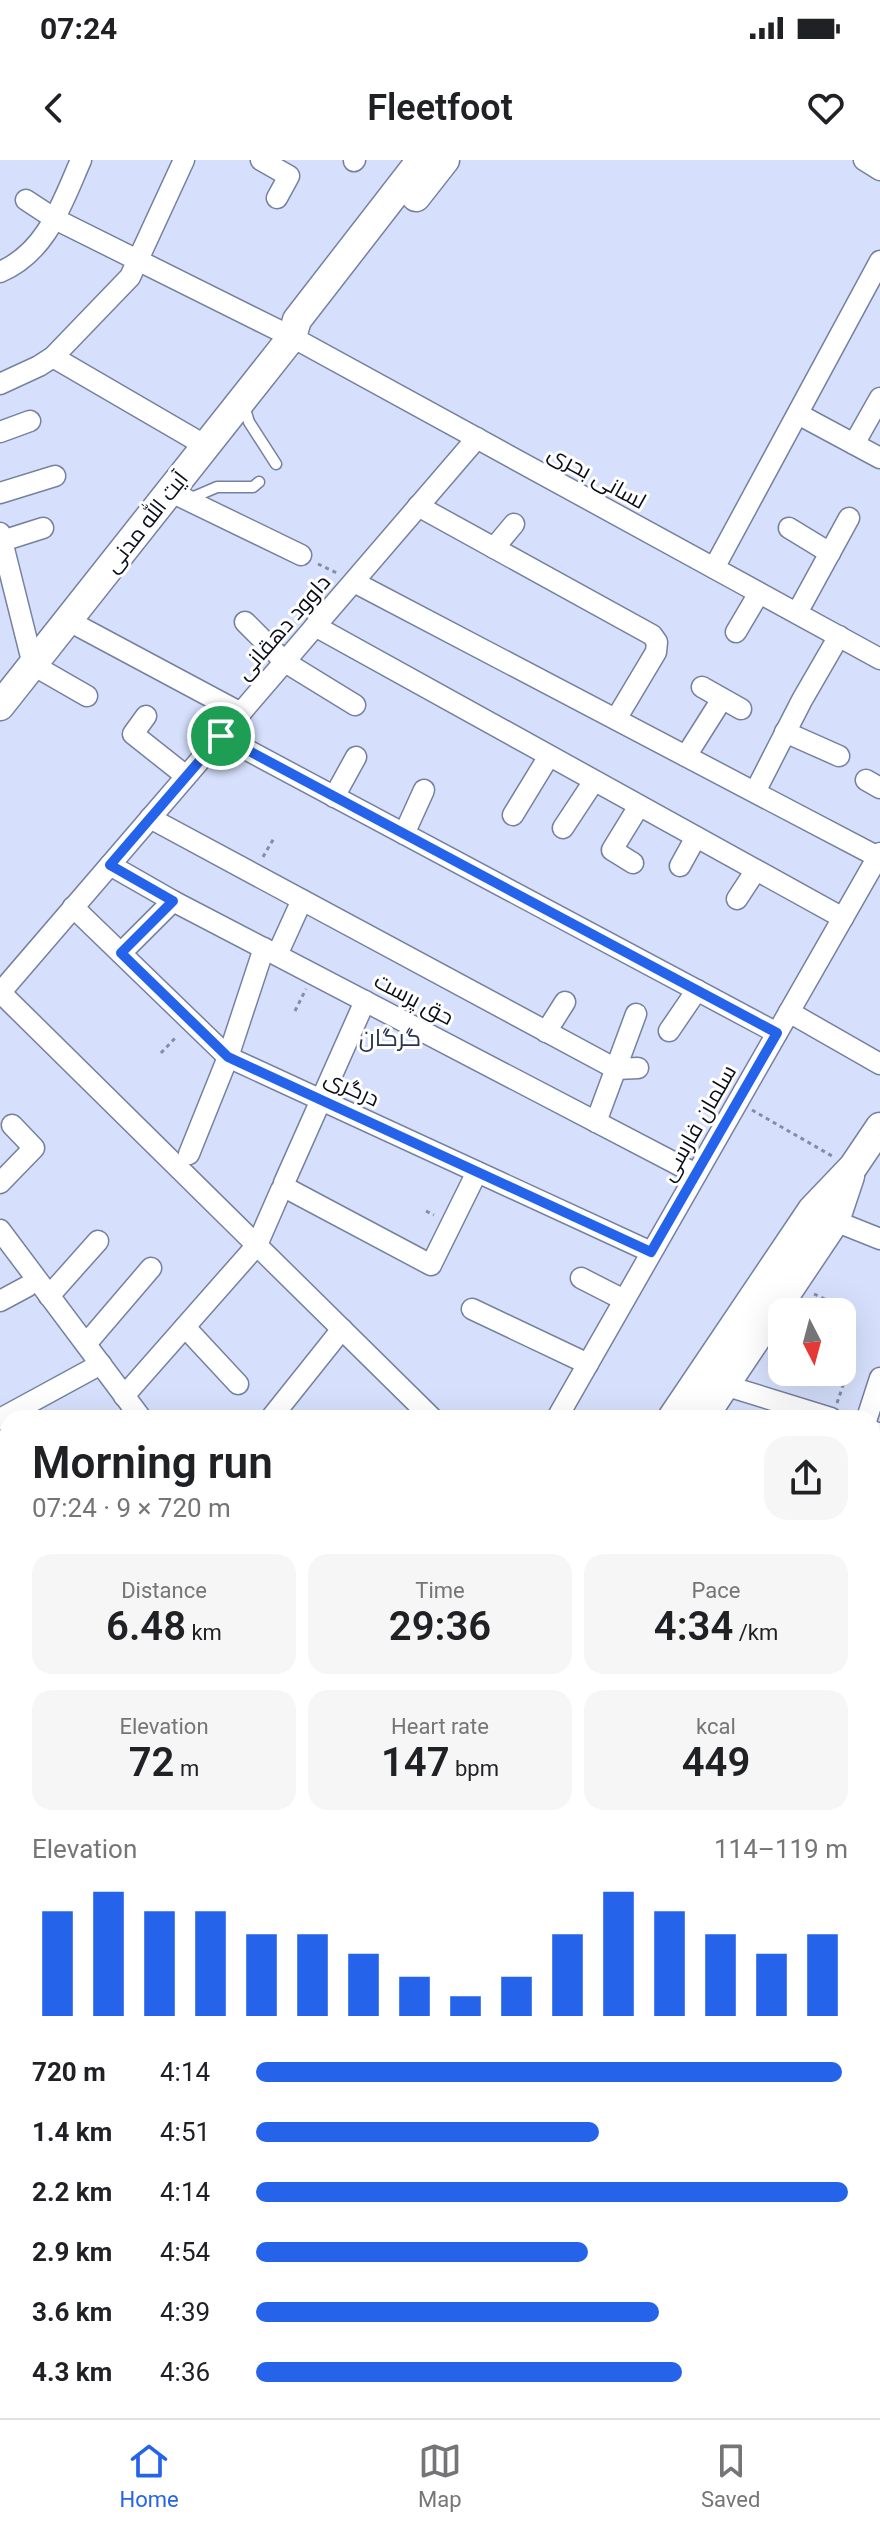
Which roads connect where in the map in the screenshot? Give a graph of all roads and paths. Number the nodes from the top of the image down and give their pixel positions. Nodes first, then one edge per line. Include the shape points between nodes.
1 (81, 160) edge
2 (184, 160) edge
3 (261, 160) edge
4 (421, 160) edge
5 (445, 160) edge
6 (864, 160) edge
7 (880, 170) edge
8 (277, 198) dead end
9 (26, 200) dead end
10 (55, 219) junction
11 (140, 261) junction
12 (880, 261) edge
13 (0, 272) edge
14 (292, 337) junction
15 (53, 357) junction
16 (0, 384) edge
17 (880, 398) edge
18 (242, 400) junction
19 (798, 414) junction
20 (30, 421) dead end
21 (0, 432) edge
22 (477, 438) junction
23 (854, 444) junction
24 (206, 446) junction
25 (880, 458) edge
26 (276, 464) dead end
27 (55, 476) dead end
28 (259, 482) dead end
29 (0, 493) edge
30 (180, 496) junction
31 (418, 506) junction
32 (849, 518) dead end
33 (514, 524) dead end
34 (43, 528) dead end
35 (789, 528) dead end
36 (1, 537) edge
37 (494, 548) junction
38 (830, 553) junction
39 (301, 555) joint
40 (714, 568) junction
41 (354, 582) junction
42 (759, 593) junction
43 (797, 613) junction
44 (69, 621) junction
45 (245, 622) dead end
46 (315, 626) junction
47 (736, 632) dead end
48 (839, 636) junction
49 (880, 659) edge
50 (285, 662) junction
51 (33, 665) junction
52 (702, 687) dead end
53 (87, 696) dead end
54 (355, 705) dead end
55 (0, 706) edge
56 (241, 713) junction
57 (146, 716) dead end
58 (616, 719) junction
59 (785, 732) junction
60 (221, 736) junction
61 (549, 756) junction
62 (686, 756) junction
63 (839, 756) dead end
64 (356, 757) dead end
65 (186, 776) junction
66 (594, 781) junction
67 (424, 790) dead end
68 (755, 792) junction
69 (334, 797) junction
70 (639, 806) junction
71 (513, 815) dead end
72 (150, 818) junction
73 (563, 828) dead end
74 (404, 834) junction
75 (696, 837) junction
76 (274, 838) dead end
77 (879, 855) edge
78 (633, 863) dead end
79 (110, 865) junction
80 (680, 866) dead end
81 (756, 870) junction
82 (252, 874) junction
83 (737, 899) dead end
84 (302, 900) junction
85 (173, 901) junction
86 (73, 907) junction
87 (843, 918) junction
88 (271, 952) junction
89 (121, 953) junction
90 (313, 974) junction
91 (697, 990) junction
92 (0, 992) edge
93 (365, 1001) junction
94 (565, 1002) dead end
95 (295, 1011) dead end
96 (789, 1012) junction
97 (636, 1014) dead end
98 (191, 1021) junction
99 (669, 1031) dead end
100 (546, 1032) junction
101 (777, 1033) junction
102 (161, 1053) dead end
103 (228, 1057) junction
104 (880, 1064) edge
105 (638, 1068) dead end
106 (616, 1069) junction
107 (321, 1100) junction
108 (738, 1102) junction
109 (596, 1122) junction
110 (12, 1125) dead end
111 (880, 1127) edge
112 (189, 1154) dead end
113 (853, 1167) junction
114 (477, 1172) junction
115 (696, 1174) junction
116 (0, 1183) edge
117 (285, 1187) junction
118 (835, 1221) junction
119 (0, 1230) edge
120 (880, 1239) edge
121 (98, 1241) dead end
122 (257, 1245) junction
123 (651, 1252) junction
124 (151, 1268) dead end
125 (581, 1278) dead end
126 (793, 1284) junction
127 (28, 1286) dead end
128 (49, 1296) junction
129 (823, 1298) edge
130 (624, 1300) junction
131 (0, 1301) edge
132 (472, 1309) dead end
133 (185, 1327) junction
134 (342, 1329) junction
135 (86, 1344) junction
136 (101, 1364) junction
137 (588, 1364) junction
138 (880, 1378) edge
139 (714, 1379) junction
140 (238, 1384) dead end
141 (843, 1386) edge
142 (124, 1396) junction
143 (29, 1410) edge
144 (135, 1410) edge
145 (277, 1410) edge
146 (424, 1410) edge
147 (562, 1410) edge
148 (681, 1410) edge
149 (705, 1410) edge
150 (830, 1410) edge
151 (834, 1410) edge
152 (870, 1410) edge

1 - 10 street
2 - 11 street
3 - 8 street via 289,176
4 - 14 main road, آیت الله مدنی via 297,320
5 - 14 main road, آیت الله مدنی via 311,328
6 - 7 street
9 - 10 street, لسانی بحری
10 - 11 street, لسانی بحری
10 - 13 street via 34,249
11 - 14 street, لسانی بحری
11 - 15 street
12 - 19 street
14 - 18 main road, آیت الله مدنی
14 - 22 street, لسانی بحری
15 - 16 street
15 - 24 street
17 - 23 street
18 - 24 main road, آیت الله مدنی
18 - 26 lane via 249,422
19 - 23 street
19 - 40 street
20 - 21 street
22 - 31 street, داوود دهقانی
22 - 40 street, لسانی بحری
23 - 25 street
24 - 30 main road, آیت الله مدنی
27 - 29 street
28 - 30 lane
30 - 39 street
30 - 44 main road, آیت الله مدنی via 151,517
31 - 37 street
31 - 41 street, داوود دهقانی
32 - 38 street
33 - 37 street
34 - 36 street
35 - 38 street
36 - 51 street
37 - 58 street via 657,642
38 - 43 street
39 - 41 path
40 - 42 street, لسانی بحری
41 - 46 street, داوود دهقانی
41 - 58 street
42 - 43 street, لسانی بحری
42 - 47 street
43 - 48 street, لسانی بحری
44 - 51 main road, آیت الله مدنی
44 - 56 street
45 - 50 street
46 - 50 street, داوود دهقانی
46 - 61 street
48 - 49 street, لسانی بحری
48 - 59 street
50 - 54 street
50 - 56 street, داوود دهقانی
51 - 53 street
51 - 55 main road, آیت الله مدنی
52 - 62 street via 732,704
56 - 60 street, داوود دهقانی
57 - 65 street via 133,734
58 - 62 street
59 - 63 street
59 - 68 street
60 - 65 street, داوود دهقانی
60 - 69 street
61 - 66 street
61 - 71 street
62 - 68 street
64 - 69 street
65 - 72 street, داوود دهقانی
66 - 70 street
66 - 73 street
67 - 74 street
68 - 77 street
69 - 74 street
70 - 75 street
70 - 78 street via 612,850
72 - 79 street, داوود دهقانی
72 - 82 street
74 - 91 street
75 - 80 street
75 - 81 street
76 - 82 path
77 - 87 street, سلمان فارسی
79 - 85 street, حق پرست
79 - 86 street, داوود دهقانی
81 - 83 street
81 - 87 street
82 - 84 street
84 - 88 street
84 - 100 street
85 - 88 street, حق پرست
85 - 89 street
86 - 89 street, درگری
86 - 92 street, داوود دهقانی
87 - 96 street, سلمان فارسی
88 - 90 street, حق پرست
88 - 103 street
89 - 98 street, درگری
90 - 93 street, حق پرست
90 - 95 path
91 - 99 street
91 - 101 street
92 - 122 street
93 - 107 street
93 - 109 street, حق پرست
94 - 100 street
96 - 101 street, سلمان فارسی
96 - 104 street
97 - 106 street
98 - 102 path
98 - 103 street, درگری
100 - 106 street
101 - 108 street, سلمان فارسی
103 - 107 street, درگری
103 - 112 street
105 - 106 street
106 - 109 street
107 - 114 street, درگری
107 - 117 street
108 - 113 path
108 - 115 street, سلمان فارسی
109 - 115 street, حق پرست
110 - 116 street via 34,1148
111 - 113 main road
113 - 118 main road
113 - 139 main road via 812,1210
114 - 117 street via 431,1265
114 - 123 street, درگری
115 - 123 street, سلمان فارسی
117 - 122 street
118 - 120 street
118 - 126 main road
119 - 128 street
121 - 128 street
122 - 133 street
122 - 134 street
123 - 130 street, سلمان فارسی
124 - 135 street
125 - 130 street
126 - 129 path
126 - 139 main road
127 - 131 street
128 - 135 street
130 - 137 street, سلمان فارسی
132 - 137 street
133 - 140 street
133 - 142 street
134 - 145 street
134 - 146 street
135 - 136 street
136 - 142 street
136 - 143 street
137 - 147 street, سلمان فارسی
138 - 152 street
139 - 148 main road
139 - 149 main road
139 - 150 street
141 - 151 path
142 - 144 street

